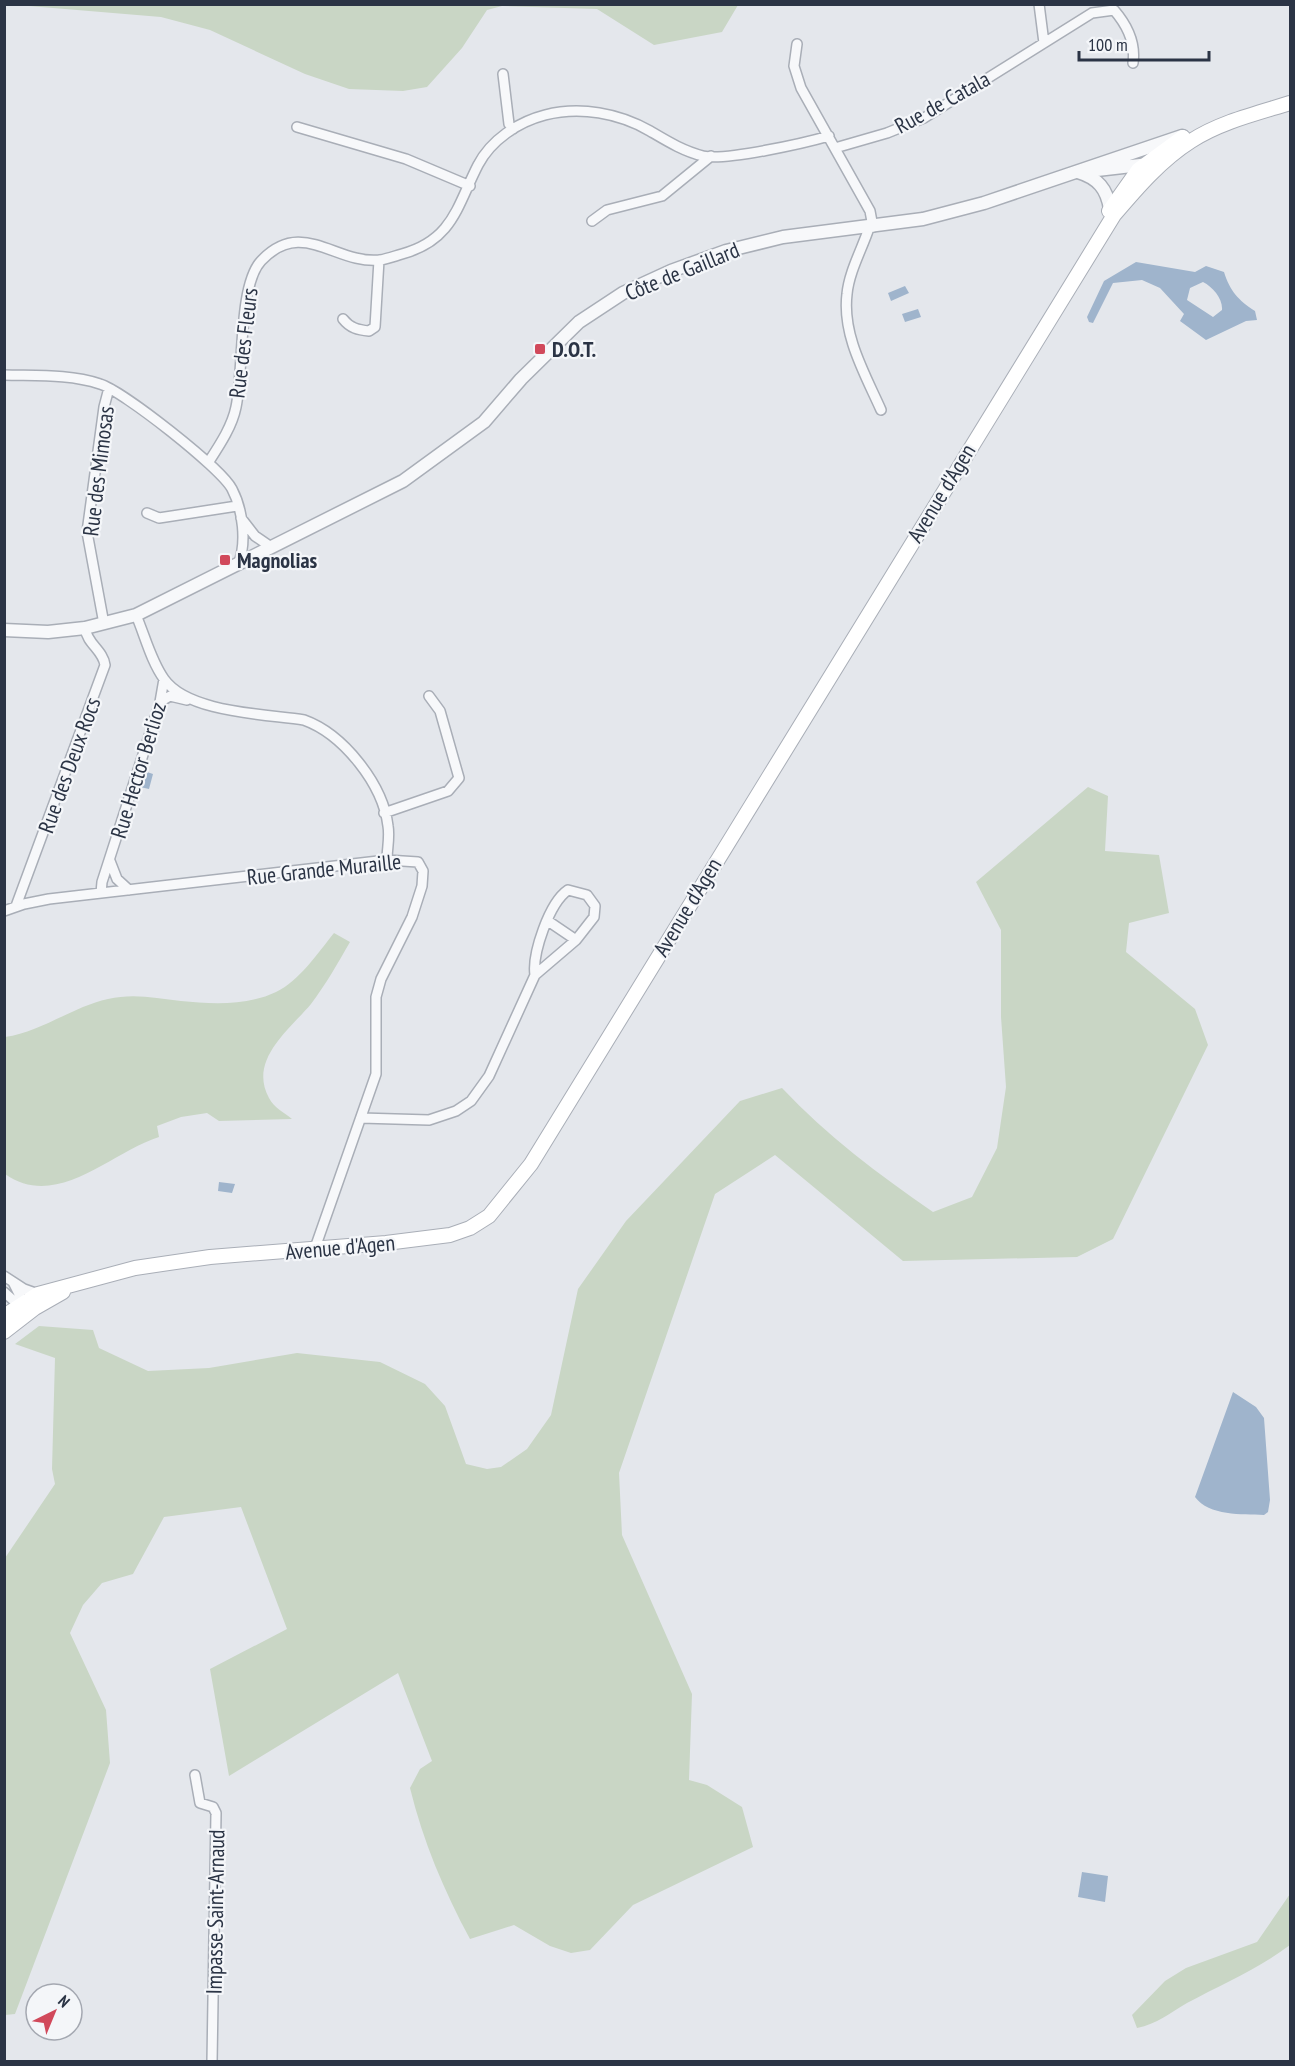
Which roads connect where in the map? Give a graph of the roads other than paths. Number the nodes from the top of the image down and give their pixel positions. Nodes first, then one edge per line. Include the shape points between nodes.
1 (1039, 4) edge
2 (1117, 7) edge
3 (1044, 43) junction
4 (797, 44) dead end
5 (1133, 63) dead end
6 (502, 74) dead end
7 (1290, 103) edge
8 (1248, 115) junction
9 (297, 127) dead end
10 (513, 129) junction
11 (828, 136) junction
12 (1185, 136) junction
13 (835, 148) junction
14 (711, 156) junction
15 (1123, 156) junction
16 (1167, 159) junction
17 (1139, 167) junction
18 (1078, 172) junction
19 (470, 186) junction
20 (1139, 186) junction
21 (1110, 209) junction
22 (592, 221) dead end
23 (871, 228) junction
24 (1095, 241) junction
25 (379, 260) junction
26 (343, 320) dead end
27 (4, 375) edge
28 (109, 388) junction
29 (881, 410) dead end
30 (208, 463) junction
31 (238, 510) junction
32 (147, 513) dead end
33 (271, 547) junction
34 (238, 565) junction
35 (136, 615) junction
36 (104, 624) junction
37 (85, 628) junction
38 (10, 630) edge
39 (164, 679) junction
40 (429, 696) dead end
41 (160, 702) junction
42 (209, 706) junction
43 (384, 813) junction
44 (387, 860) junction
45 (110, 861) junction
46 (129, 890) junction
47 (101, 893) junction
48 (16, 906) junction
49 (4, 911) edge
50 (548, 921) junction
51 (576, 940) junction
52 (535, 975) junction
53 (361, 1118) junction
54 (315, 1248) junction
55 (4, 1276) edge
56 (84, 1281) junction
57 (13, 1282) junction
58 (4, 1292) edge
59 (39, 1294) junction
60 (24, 1306) junction
61 (4, 1316) edge
62 (4, 1322) edge
63 (4, 1332) edge
64 (195, 1775) dead end
65 (212, 2061) edge

1 - 3 street
2 - 3 street, Rue de Catala via 1092,13
2 - 5 street, Rue de Catala via 1135,50
3 - 13 street, Rue de Catala via 924,118
4 - 11 street via 794,66 801,88
6 - 10 street
7 - 8 main road
8 - 12 main road
8 - 16 main road via 1192,140
9 - 19 street via 406,159
10 - 14 street, Rue des Fleurs via 547,115 599,112 618,116 674,146
10 - 19 street, Rue des Fleurs via 490,148
11 - 13 street
11 - 14 street, Rue des Fleurs via 798,145
12 - 15 street, Côte de Gaillard
12 - 17 main road
13 - 23 street via 870,211
14 - 22 street via 662,196 608,210
15 - 17 street
15 - 18 street, Côte de Gaillard
16 - 17 street
16 - 20 main road
17 - 18 street
17 - 20 street
17 - 21 main road
18 - 21 street via 1090,175 1104,188
18 - 23 street, Côte de Gaillard via 984,203
19 - 25 street, Rue des Fleurs via 444,231 415,250
20 - 24 main road
21 - 24 main road
23 - 29 street via 846,295 856,355
23 - 33 street, Côte de Gaillard via 783,237 726,251 623,293 565,333 484,422 430,463 403,481
24 - 54 main road, Avenue d'Agen via 517,1184 489,1216 450,1235
25 - 26 street via 375,327 369,331 356,329
25 - 30 street, Rue des Fleurs via 348,255 311,242 292,242 275,249 260,262 247,294 236,409
27 - 28 street via 77,378
28 - 30 street
28 - 36 street, Rue des Mimosas via 87,532
30 - 31 street via 229,484
31 - 32 street via 159,518
31 - 33 street via 255,536
31 - 34 street via 243,547
33 - 34 street, Côte de Gaillard
34 - 35 street, Côte de Gaillard
35 - 36 street, Côte de Gaillard
35 - 39 street
36 - 37 street, Côte de Gaillard
37 - 38 street, Côte de Gaillard via 48,632
37 - 48 street, Rue des Deux Rocs via 105,665
39 - 41 street, Rue Hector Berlioz
39 - 42 street via 178,691
40 - 43 street via 440,711 459,778 448,791
41 - 42 street via 170,696
41 - 45 street, Rue Hector Berlioz
42 - 43 street via 317,724 344,744 360,763
43 - 44 street via 388,826
44 - 46 street, Rue Grande Muraille
44 - 53 street, Rue Grande Muraille via 418,862 423,871 422,885 376,997 376,1074
45 - 46 street, Rue Hector Berlioz via 117,879
45 - 47 street, Rue Hector Berlioz
46 - 47 street, Rue Grande Muraille
47 - 48 street, Rue Grande Muraille
48 - 49 street, Rue Grande Muraille
50 - 51 street
50 - 51 street via 564,892 587,895 595,906 594,917
50 - 52 street via 536,952
51 - 52 street
52 - 53 street via 489,1076 471,1101 429,1120
53 - 54 street, Rue Grande Muraille
54 - 56 main road, Avenue d'Agen via 168,1262
55 - 57 street
56 - 59 main road, Avenue d'Agen
56 - 60 main road, Avenue d'Agen
57 - 59 street
57 - 60 street
58 - 60 street
59 - 60 main road, Avenue d'Agen
60 - 61 main road
60 - 62 street
60 - 63 main road
64 - 65 street, Impasse Saint-Arnaud via 200,1803 213,1807 216,1813

